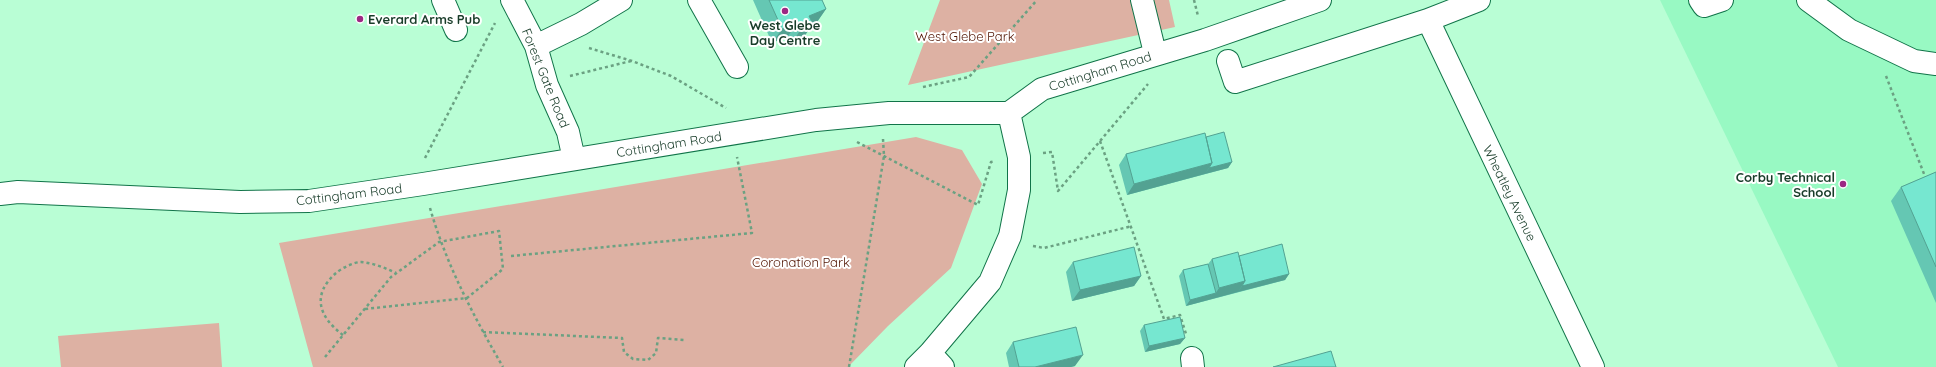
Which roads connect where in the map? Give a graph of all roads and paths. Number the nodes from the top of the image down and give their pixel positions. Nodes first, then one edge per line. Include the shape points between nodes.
1 (443, 0) edge
2 (512, 0) edge
3 (622, 0) edge
4 (699, 0) edge
5 (1037, 0) edge
6 (1142, 0) edge
7 (1194, 0) edge
8 (1479, 0) edge
9 (1700, 0) edge
10 (1722, 0) edge
11 (1808, 0) edge
12 (1313, 1) edge
13 (1199, 19) dead end
14 (1428, 20) junction
15 (456, 30) dead end
16 (1873, 42) junction
17 (536, 46) junction
18 (1155, 54) junction
19 (632, 61) dead end
20 (1228, 61) dead end
21 (1936, 64) edge
22 (738, 67) dead end
23 (1150, 82) dead end
24 (547, 85) junction
25 (916, 88) dead end
26 (1009, 113) junction
27 (882, 114) junction
28 (1100, 141) junction
29 (856, 142) dead end
30 (884, 156) junction
31 (1019, 157) junction
32 (574, 159) junction
33 (1928, 185) edge
34 (0, 194) edge
35 (1132, 226) junction
36 (1007, 242) junction
37 (397, 274) junction
38 (365, 309) junction
39 (483, 332) dead end
40 (343, 335) junction
41 (686, 340) dead end
42 (324, 357) dead end
43 (930, 362) edge
44 (1192, 362) edge
45 (849, 367) edge
46 (1593, 367) edge

1 - 15 street
2 - 17 street, Forest Gate Road
3 - 17 street
4 - 22 street
5 - 25 path via 969,77
6 - 18 street
7 - 13 path
8 - 14 street
9 - 10 street via 1704,6
11 - 16 street via 1849,30
12 - 18 street, Cottingham Road via 1205,40
14 - 20 street via 1235,82
14 - 46 street, Wheatley Avenue
16 - 21 street via 1914,62
16 - 33 path
17 - 24 street, Forest Gate Road
18 - 26 street, Cottingham Road via 1042,89
19 - 24 path via 578,73
23 - 28 path
24 - 32 street, Forest Gate Road via 568,132
26 - 27 street, Cottingham Road
26 - 31 street
27 - 30 path
27 - 32 street, Cottingham Road via 816,120
28 - 31 path via 1058,191 1052,152
28 - 35 path
29 - 30 path
30 - 31 path via 978,205 991,162
30 - 45 path
31 - 36 street via 1019,190
32 - 34 street, Cottingham Road via 309,201 240,202 18,192
35 - 36 path via 1044,248
35 - 44 path via 1164,319 1180,315
36 - 43 street via 990,282
37 - 38 path via 391,277
37 - 38 path via 440,242 499,231 503,269 467,298
37 - 40 path via 379,266 360,262 340,269 326,281 320,297 322,310 329,324
38 - 40 path
39 - 41 path via 622,338 624,352 633,358 648,360 656,353 658,338
40 - 42 path

